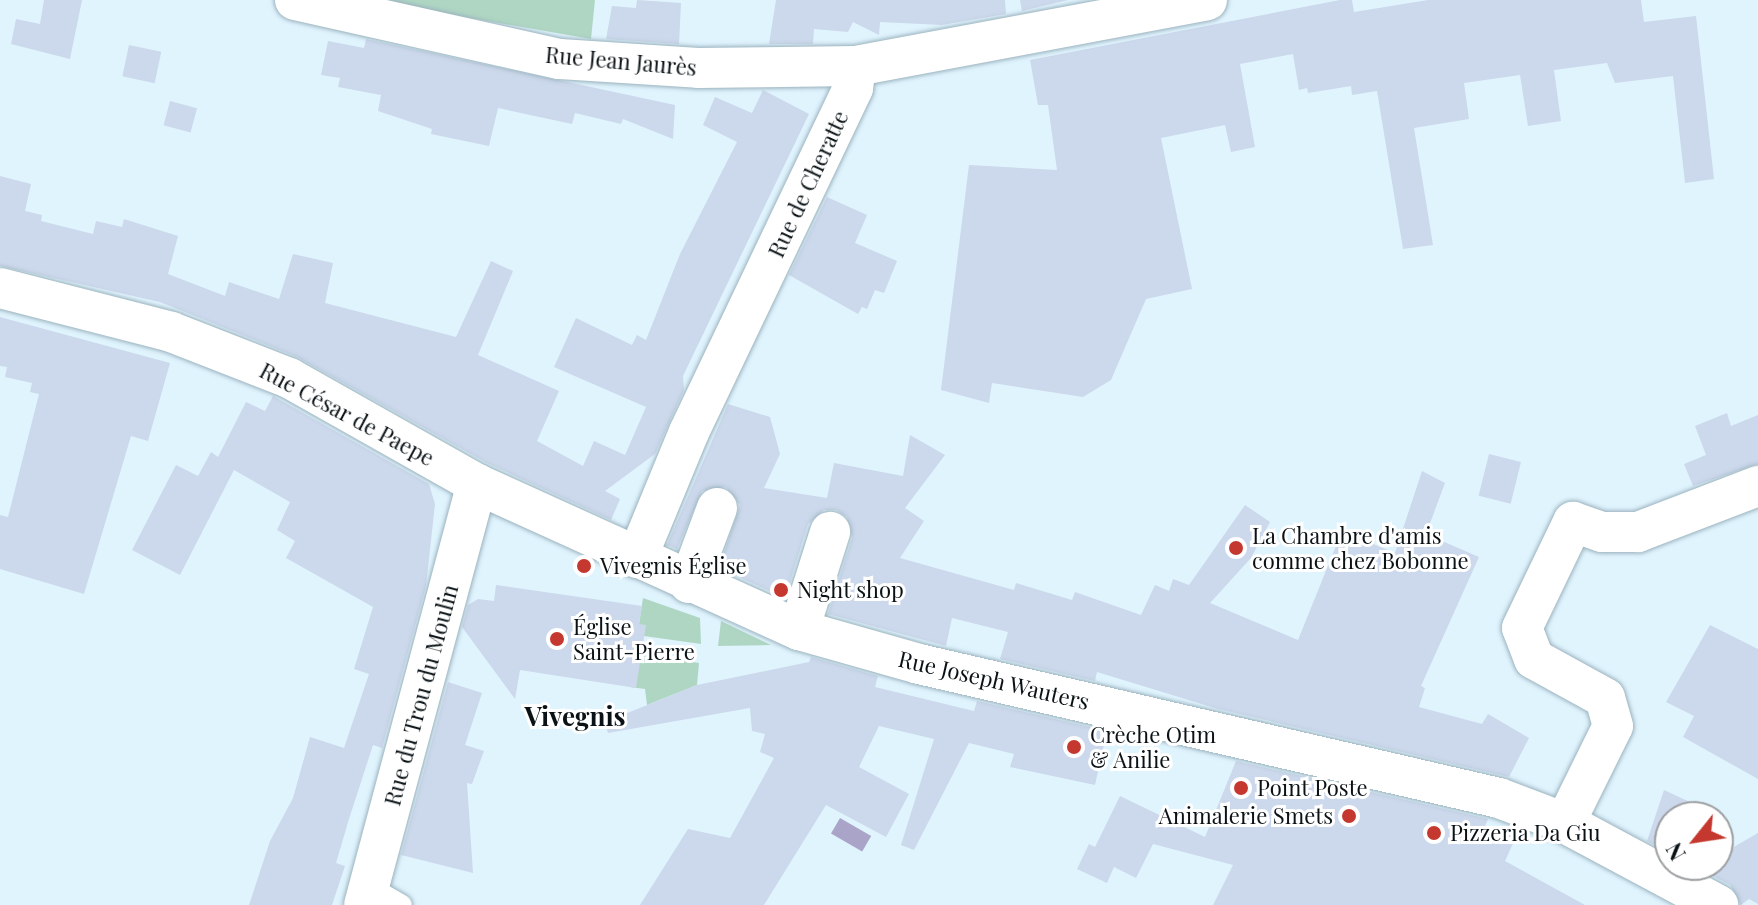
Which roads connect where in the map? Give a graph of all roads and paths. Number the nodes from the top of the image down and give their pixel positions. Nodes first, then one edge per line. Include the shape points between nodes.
1 (295, 0) edge
2 (1207, 0) edge
3 (1116, 10) edge
4 (856, 66) junction
5 (0, 288) edge
6 (477, 484) junction
7 (1758, 486) edge
8 (717, 508) dead end
9 (830, 532) dead end
10 (637, 558) junction
11 (689, 583) junction
12 (799, 630) junction
13 (1565, 823) junction
14 (378, 899) edge
15 (1718, 905) edge

1 - 4 street, Rue Jean Jaurès via 560,59 698,68
2 - 3 street
3 - 4 street
4 - 10 street, Rue de Cheratte via 853,88 689,432
5 - 6 street, Rue César de Paepe via 171,332 289,378
6 - 10 street, Rue César de Paepe
6 - 14 street, Rue du Trou du Moulin
7 - 13 street via 1638,532 1602,532 1573,522 1522,628 1534,659 1605,698 1613,726
8 - 11 street
9 - 12 street
10 - 11 street, Rue Joseph Wauters
11 - 12 street, Rue Joseph Wauters
12 - 13 street, Rue Joseph Wauters via 919,664 1499,798
13 - 15 street, Rue Joseph Wauters

